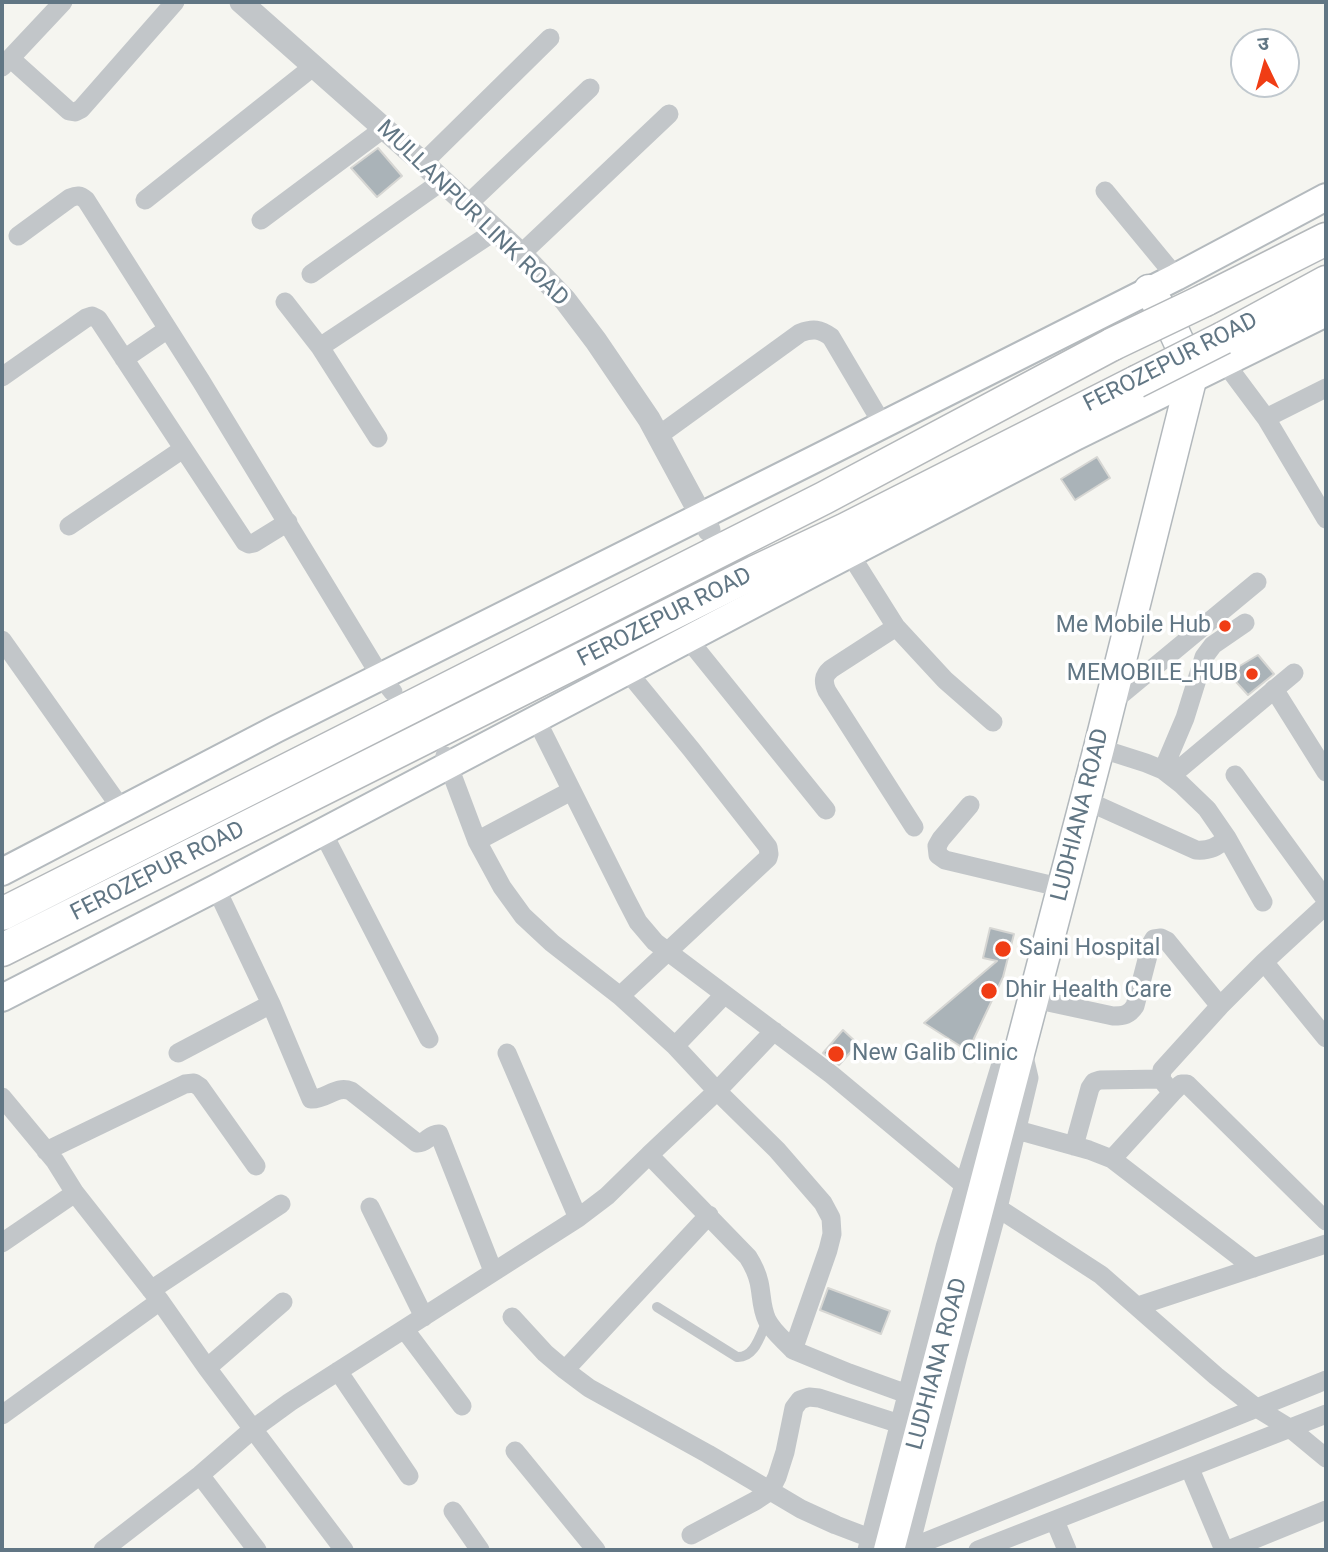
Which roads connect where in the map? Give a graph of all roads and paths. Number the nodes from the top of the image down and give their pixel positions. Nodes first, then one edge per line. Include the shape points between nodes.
1 (63, 2) edge
2 (175, 2) edge
3 (245, 3) edge
4 (550, 38) dead end
5 (6, 63) edge
6 (314, 66) junction
7 (590, 88) dead end
8 (669, 114) dead end
9 (383, 128) junction
10 (423, 163) junction
11 (441, 182) junction
12 (1105, 191) dead end
13 (1326, 198) edge
14 (145, 200) dead end
15 (467, 205) junction
16 (261, 220) dead end
17 (495, 231) junction
18 (18, 236) dead end
19 (1326, 239) edge
20 (521, 254) junction
21 (311, 274) dead end
22 (1175, 276) junction
23 (1326, 282) edge
24 (1149, 290) junction
25 (285, 302) dead end
26 (1326, 313) edge
27 (168, 329) junction
28 (320, 347) junction
29 (1224, 350) junction
30 (124, 359) junction
31 (2, 377) edge
32 (1191, 380) junction
33 (1326, 388) edge
34 (1266, 418) junction
35 (883, 425) junction
36 (658, 436) junction
37 (378, 438) dead end
38 (183, 449) junction
39 (1325, 512) edge
40 (288, 522) junction
41 (705, 523) junction
42 (69, 526) dead end
43 (850, 554) junction
44 (1257, 582) dead end
45 (1245, 623) dead end
46 (896, 627) junction
47 (688, 639) junction
48 (2, 640) edge
49 (627, 671) junction
50 (1293, 673) dead end
51 (387, 684) junction
52 (1274, 690) junction
53 (1110, 704) junction
54 (536, 719) junction
55 (993, 722) dead end
56 (1099, 748) junction
57 (447, 760) junction
58 (1326, 772) edge
59 (1167, 773) junction
60 (1235, 775) dead end
61 (570, 790) junction
62 (1086, 800) junction
63 (970, 805) dead end
64 (826, 810) dead end
65 (123, 811) junction
66 (914, 827) dead end
67 (323, 831) junction
68 (1227, 838) junction
69 (478, 841) junction
70 (2, 873) edge
71 (216, 888) junction
72 (1063, 888) junction
73 (1263, 902) dead end
74 (1326, 902) edge
75 (2, 914) edge
76 (2, 950) edge
77 (668, 951) junction
78 (1264, 962) junction
79 (724, 995) junction
80 (620, 996) junction
81 (2, 998) edge
82 (1034, 999) junction
83 (271, 1004) junction
84 (1220, 1006) junction
85 (774, 1031) junction
86 (1326, 1038) edge
87 (429, 1039) dead end
88 (675, 1046) junction
89 (1021, 1048) junction
90 (178, 1053) dead end
91 (507, 1053) dead end
92 (1166, 1086) junction
93 (717, 1091) junction
94 (2, 1097) edge
95 (1017, 1130) junction
96 (1074, 1146) junction
97 (46, 1151) junction
98 (649, 1155) junction
99 (1112, 1158) junction
100 (256, 1166) dead end
101 (964, 1185) junction
102 (75, 1193) junction
103 (281, 1204) dead end
104 (370, 1207) dead end
105 (998, 1208) junction
106 (709, 1215) junction
107 (578, 1219) junction
108 (1326, 1221) edge
109 (2, 1243) edge
110 (1326, 1244) edge
111 (1254, 1268) junction
112 (494, 1271) junction
113 (156, 1296) junction
114 (283, 1302) dead end
115 (1138, 1306) junction
116 (657, 1307) dead end
117 (424, 1317) junction
118 (512, 1317) dead end
119 (768, 1321) junction
120 (405, 1330) junction
121 (793, 1349) junction
122 (207, 1368) junction
123 (565, 1370) junction
124 (338, 1371) junction
125 (1326, 1380) edge
126 (907, 1394) junction
127 (462, 1406) dead end
128 (1255, 1407) junction
129 (2, 1415) edge
130 (1326, 1415) edge
131 (900, 1424) junction
132 (253, 1429) junction
133 (1291, 1429) junction
134 (515, 1451) dead end
135 (1326, 1458) edge
136 (1191, 1469) junction
137 (200, 1475) junction
138 (409, 1476) dead end
139 (770, 1491) junction
140 (1326, 1510) edge
141 (453, 1511) dead end
142 (1055, 1521) junction
143 (691, 1535) dead end
144 (889, 1547) edge
145 (103, 1550) edge
146 (257, 1550) edge
147 (344, 1550) edge
148 (480, 1550) edge
149 (596, 1550) edge
150 (978, 1550) edge
151 (1067, 1550) edge
152 (1226, 1550) edge

1 - 5 street
2 - 5 street via 75,112
3 - 6 street, MULLANPUR LINK ROAD
4 - 10 street
6 - 9 street, MULLANPUR LINK ROAD
6 - 14 street
7 - 15 street
8 - 20 street
9 - 10 street, MULLANPUR LINK ROAD
9 - 16 street
10 - 11 street, MULLANPUR LINK ROAD
11 - 15 street, MULLANPUR LINK ROAD
11 - 21 street
12 - 22 street
13 - 22 main road
15 - 17 street, MULLANPUR LINK ROAD
17 - 20 street, MULLANPUR LINK ROAD
17 - 28 street
18 - 27 street via 71,198 82,196
19 - 75 highway, bridge
20 - 36 street, MULLANPUR LINK ROAD via 589,331
22 - 24 main road
23 - 29 highway, FEROZEPUR ROAD
24 - 32 main road via 1176,332
24 - 35 main road
25 - 28 street
26 - 29 main road
27 - 30 street
27 - 40 street
28 - 37 street
29 - 32 main road
29 - 34 street
29 - 76 highway, FEROZEPUR ROAD, bridge via 1136,382
30 - 31 street via 98,319 86,317
30 - 38 street
32 - 43 main road
32 - 53 main road, LUDHIANA ROAD
33 - 34 street
34 - 39 street
35 - 36 street via 831,337 810,329
35 - 41 main road
36 - 41 street, MULLANPUR LINK ROAD
38 - 40 street via 245,542 254,543
38 - 42 street
40 - 51 street
41 - 51 main road
43 - 46 street
43 - 47 main road via 747,601
44 - 53 street
45 - 59 street via 1204,657
46 - 55 street via 945,680
46 - 66 street via 831,669 824,682
47 - 49 main road
47 - 64 street
48 - 65 street
49 - 54 main road
49 - 77 street via 768,847 768,858
50 - 52 street
51 - 65 main road via 265,735
52 - 58 street
52 - 59 street
53 - 56 main road, LUDHIANA ROAD
54 - 57 main road
54 - 61 street
56 - 59 street
56 - 62 main road, LUDHIANA ROAD
57 - 67 main road
57 - 69 street
59 - 68 street via 1208,809
60 - 74 street
61 - 69 street
61 - 77 street via 638,922
62 - 68 street via 1196,850 1217,847
62 - 72 main road, LUDHIANA ROAD
63 - 72 street via 941,839 938,856
65 - 70 main road
67 - 71 main road
67 - 87 street
68 - 73 street
69 - 80 street via 523,916
71 - 81 main road
71 - 83 street
72 - 82 main road, LUDHIANA ROAD
74 - 78 street
77 - 79 street
77 - 80 street
78 - 84 street
78 - 86 street
79 - 85 street
79 - 88 street
80 - 88 street
82 - 84 street via 1113,1016 1130,1013 1151,944 1161,938
82 - 89 main road, LUDHIANA ROAD
83 - 90 street
83 - 112 street via 311,1099 344,1088 417,1143 439,1133
84 - 92 street via 1162,1070
85 - 93 street
85 - 101 street
88 - 93 street
89 - 95 street via 1029,1078
89 - 101 street via 1000,1067
89 - 144 main road, LUDHIANA ROAD
91 - 107 street
92 - 96 street via 1094,1082
92 - 99 street
92 - 108 street via 1186,1084
93 - 98 street
93 - 121 street via 777,1150 831,1217 828,1250
94 - 97 street
95 - 96 street
95 - 105 street
96 - 99 street
97 - 100 street via 194,1083
97 - 102 street
98 - 106 street
98 - 107 street
99 - 111 street
101 - 126 street
102 - 109 street
102 - 113 street
103 - 113 street
104 - 117 street
105 - 115 street via 1101,1275
105 - 144 street via 958,1356
106 - 119 street via 756,1270
106 - 123 street
107 - 112 street
110 - 111 street
111 - 115 street
112 - 117 street
113 - 122 street
113 - 129 street via 117,1331
114 - 122 street
115 - 128 street
116 - 119 lane via 737,1357 751,1353
117 - 120 street
118 - 123 street
119 - 121 street
120 - 124 street
120 - 127 street
121 - 126 street
122 - 132 street
123 - 139 street
124 - 132 street
124 - 138 street
125 - 128 street
126 - 131 street
128 - 133 street
128 - 144 street
130 - 133 street
131 - 139 street via 819,1398 800,1400
131 - 144 street
132 - 137 street
132 - 147 street
133 - 135 street
133 - 136 street
134 - 149 street
136 - 142 street
136 - 152 street
137 - 145 street
137 - 146 street
139 - 143 street
139 - 144 street
140 - 152 street
141 - 148 street
142 - 150 street
142 - 151 street

